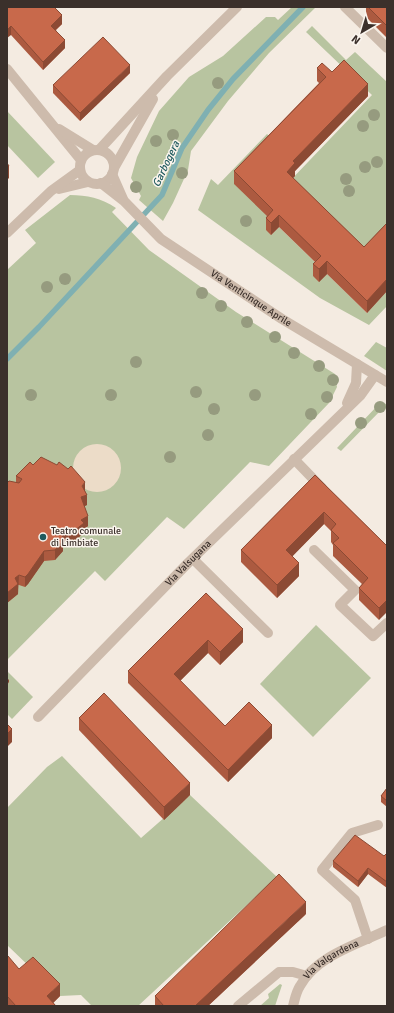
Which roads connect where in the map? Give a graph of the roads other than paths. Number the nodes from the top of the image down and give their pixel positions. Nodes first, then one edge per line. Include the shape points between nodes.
1 (237, 7) edge
2 (346, 7) edge
3 (387, 48) edge
4 (8, 72) edge
5 (168, 76) junction
6 (54, 125) junction
7 (96, 150) junction
8 (80, 165) junction
9 (113, 171) junction
10 (88, 182) junction
11 (101, 183) junction
12 (51, 191) junction
13 (124, 201) junction
14 (7, 233) edge
15 (357, 364) junction
16 (375, 375) junction
17 (387, 382) edge
18 (341, 413) junction
19 (294, 459) junction
20 (327, 493) edge
21 (314, 550) dead end
22 (193, 559) junction
23 (387, 623) edge
24 (268, 633) dead end
25 (38, 717) dead end
26 (378, 825) dead end
27 (387, 930) edge
28 (368, 939) junction
29 (307, 976) junction
30 (238, 1006) edge
31 (292, 1006) edge

1 - 5 street
2 - 3 street
4 - 6 street
5 - 7 street
5 - 9 street
6 - 7 street
6 - 8 street
7 - 8 street via 84,156
7 - 9 street via 110,156
8 - 10 street
8 - 12 street
9 - 11 street via 106,181
9 - 13 street, Via Venticinque Aprile
10 - 11 street
10 - 12 street
11 - 13 street, Via Venticinque Aprile
12 - 14 street
13 - 15 street, Via Venticinque Aprile via 156,235 201,267
15 - 16 street, Via Venticinque Aprile
15 - 18 street, Via Valsugana via 358,378 353,393
16 - 17 street, Via Venticinque Aprile
16 - 18 street, Via Valsugana via 360,396
18 - 19 street, Via Valsugana
19 - 20 street
19 - 22 street, Via Valsugana
21 - 23 street via 355,590 340,605 373,636
22 - 24 street
22 - 25 street, Via Valsugana
26 - 28 street via 352,833 322,870 356,900
27 - 28 street, Via Valgardena
28 - 29 street, Via Valgardena via 322,962
29 - 30 street via 279,972
29 - 31 street, Via Valgardena via 300,985

